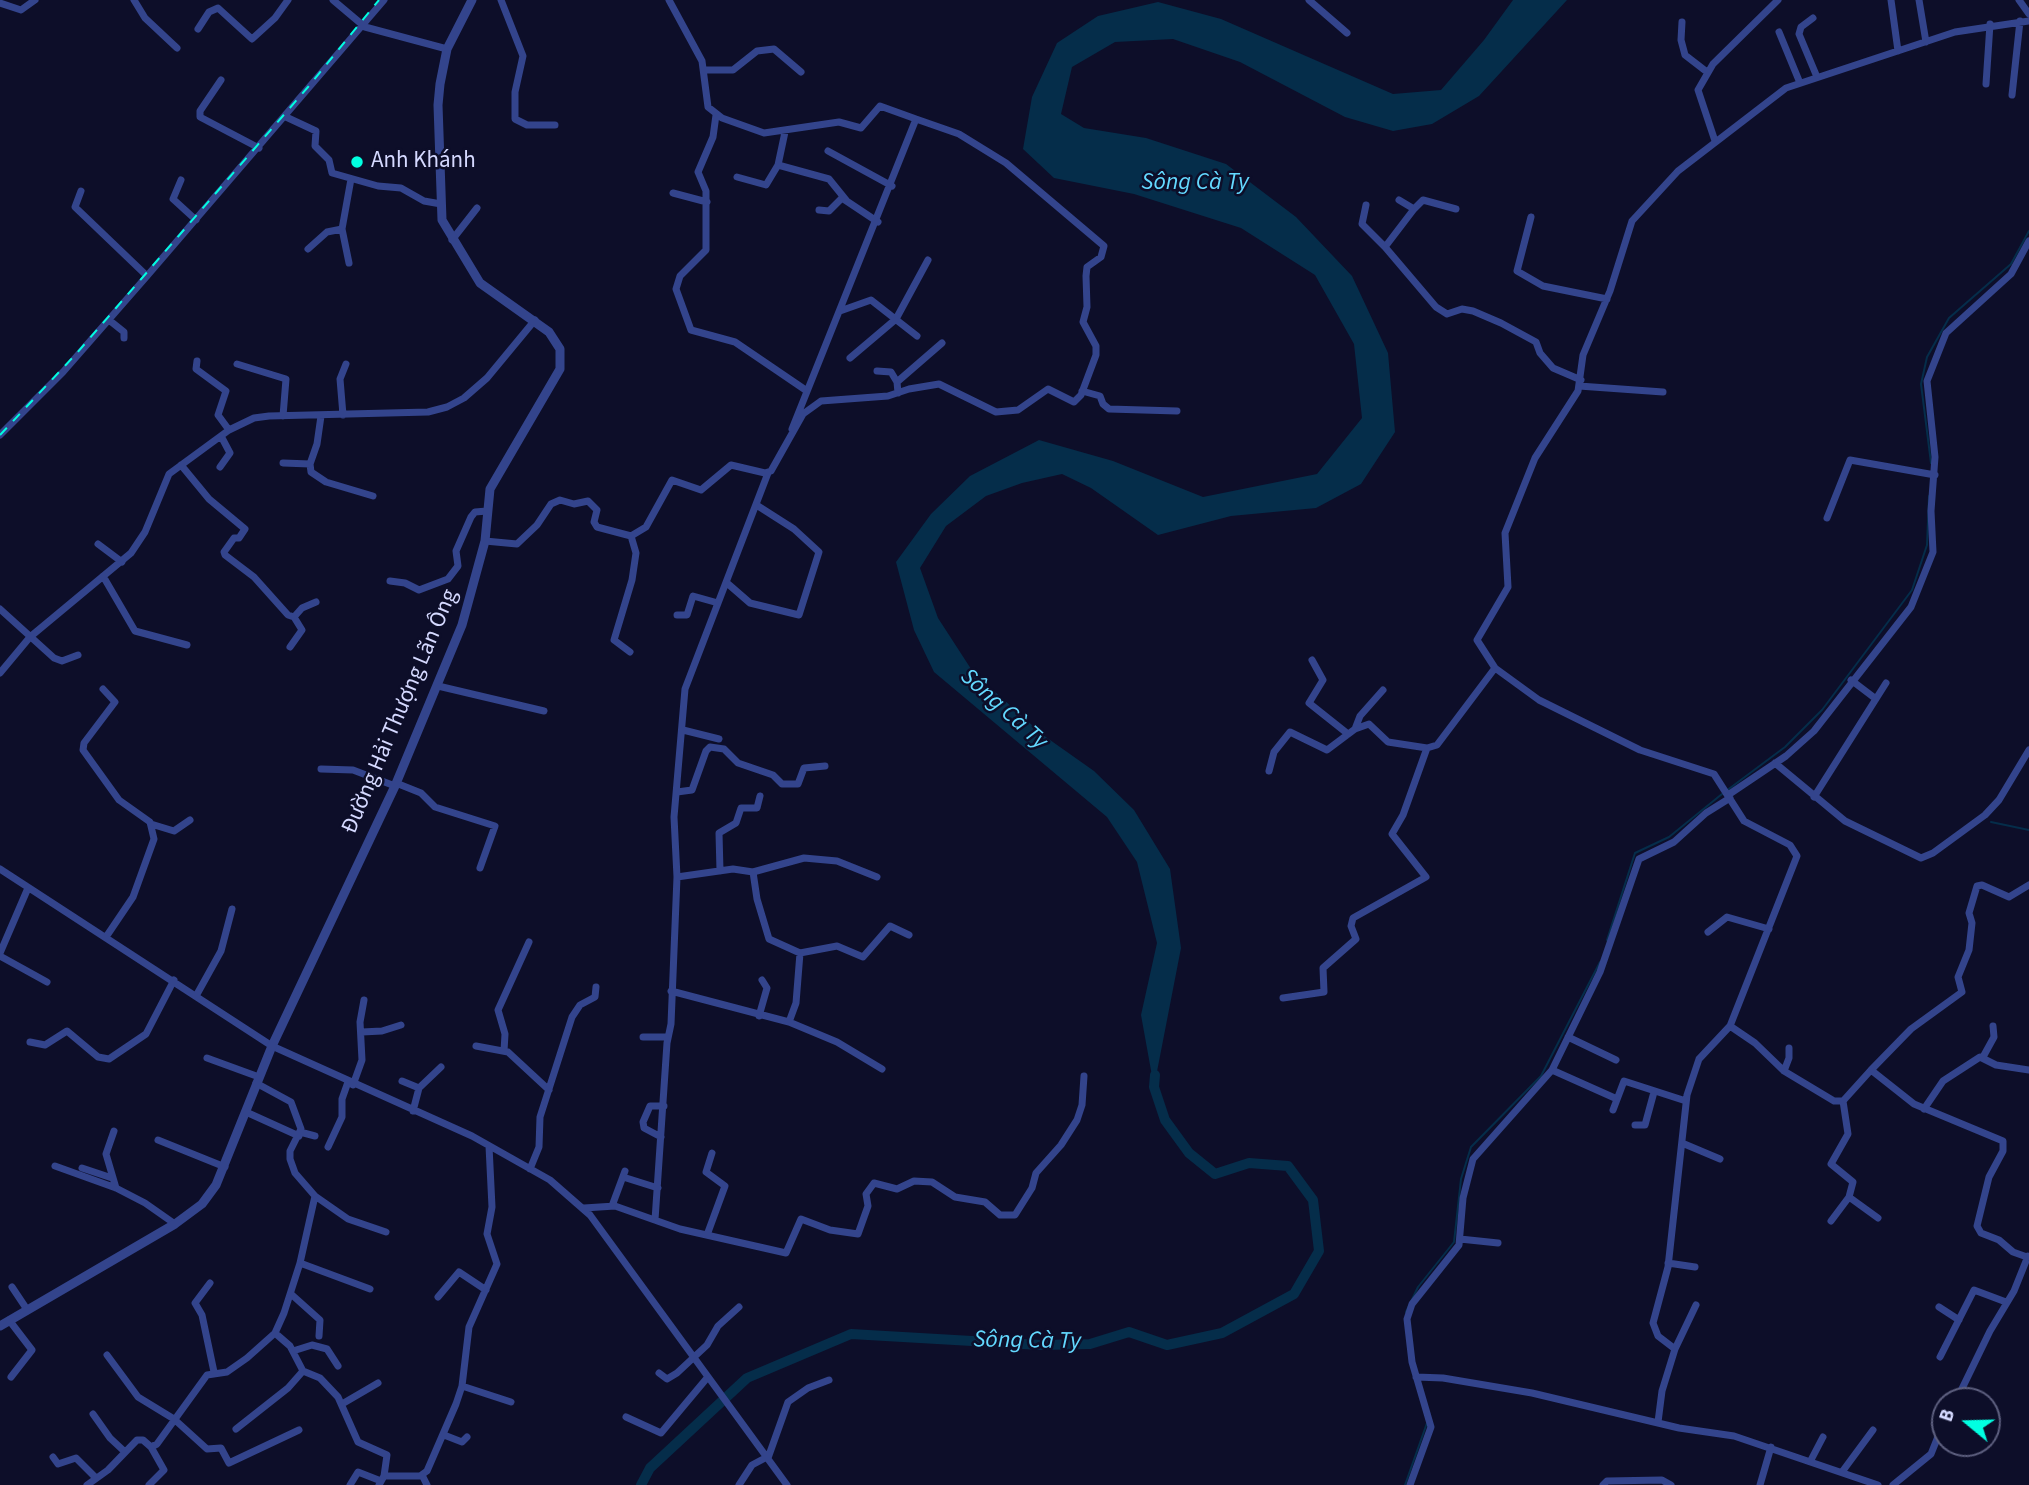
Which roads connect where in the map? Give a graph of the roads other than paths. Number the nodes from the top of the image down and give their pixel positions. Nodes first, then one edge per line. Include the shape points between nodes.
1 (35, 0) edge
2 (134, 0) edge
3 (288, 0) edge
4 (333, 0) edge
5 (384, 0) edge
6 (472, 0) edge
7 (501, 0) edge
8 (668, 0) edge
9 (1309, 0) edge
10 (1778, 0) edge
11 (1891, 0) edge
12 (1919, 0) edge
13 (2019, 0) edge
14 (0, 3) edge
15 (2029, 14) edge
16 (1814, 18) dead end
17 (2029, 20) edge
18 (2020, 21) junction
19 (1682, 22) dead end
20 (360, 24) junction
21 (1990, 24) junction
22 (198, 29) dead end
23 (1779, 32) dead end
24 (1347, 33) dead end
25 (1926, 41) junction
26 (177, 48) dead end
27 (447, 49) junction
28 (1898, 51) junction
29 (705, 70) junction
30 (801, 72) dead end
31 (1707, 72) junction
32 (1817, 77) junction
33 (221, 80) dead end
34 (1800, 83) junction
35 (1986, 84) dead end
36 (2012, 96) dead end
37 (716, 115) junction
38 (286, 117) junction
39 (916, 119) junction
40 (555, 125) dead end
41 (785, 132) junction
42 (1715, 141) junction
43 (259, 148) junction
44 (828, 152) dead end
45 (778, 165) junction
46 (737, 177) dead end
47 (351, 179) junction
48 (181, 180) dead end
49 (892, 186) junction
50 (81, 191) dead end
51 (673, 193) dead end
52 (846, 200) junction
53 (1399, 200) dead end
54 (707, 202) junction
55 (441, 204) junction
56 (1366, 205) dead end
57 (477, 208) dead end
58 (1413, 208) junction
59 (1456, 209) dead end
60 (819, 210) dead end
61 (1531, 216) dead end
62 (196, 220) junction
63 (877, 222) junction
64 (342, 229) junction
65 (452, 240) junction
66 (2029, 241) edge
67 (1385, 247) junction
68 (308, 249) dead end
69 (928, 260) dead end
70 (349, 263) dead end
71 (147, 276) junction
72 (849, 289) junction
73 (1607, 299) junction
74 (858, 304) junction
75 (841, 311) junction
76 (896, 319) junction
77 (109, 320) junction
78 (535, 320) junction
79 (917, 336) dead end
80 (124, 338) dead end
81 (942, 343) dead end
82 (850, 358) dead end
83 (197, 361) dead end
84 (237, 364) dead end
85 (346, 364) dead end
86 (877, 370) dead end
87 (897, 382) junction
88 (1580, 383) junction
89 (807, 391) junction
90 (1082, 391) junction
91 (1662, 392) dead end
92 (898, 393) junction
93 (1177, 411) dead end
94 (343, 415) junction
95 (283, 416) junction
96 (321, 416) junction
97 (792, 429) junction
98 (229, 430) junction
99 (0, 435) edge
100 (221, 436) junction
101 (283, 463) dead end
102 (310, 464) junction
103 (181, 465) junction
104 (220, 467) dead end
105 (768, 473) junction
106 (1931, 475) junction
107 (373, 496) dead end
108 (758, 506) junction
109 (486, 511) junction
110 (1827, 518) dead end
111 (631, 536) junction
112 (485, 541) junction
113 (98, 544) dead end
114 (122, 562) junction
115 (103, 576) junction
116 (390, 581) dead end
117 (727, 583) junction
118 (316, 602) dead end
119 (718, 603) junction
120 (0, 609) edge
121 (677, 615) dead end
122 (294, 617) junction
123 (30, 637) junction
124 (187, 645) dead end
125 (290, 647) dead end
126 (630, 652) dead end
127 (78, 655) dead end
128 (1312, 660) dead end
129 (1495, 668) junction
130 (0, 673) edge
131 (1852, 680) junction
132 (1886, 683) dead end
133 (438, 686) junction
134 (103, 689) dead end
135 (1383, 690) dead end
136 (1875, 699) junction
137 (544, 711) dead end
138 (683, 730) junction
139 (1351, 731) junction
140 (719, 739) dead end
141 (1427, 748) junction
142 (2029, 750) edge
143 (1775, 763) junction
144 (825, 766) dead end
145 (321, 769) dead end
146 (1269, 771) dead end
147 (395, 785) junction
148 (677, 792) junction
149 (760, 796) dead end
150 (1729, 797) junction
151 (1814, 797) junction
152 (190, 820) dead end
153 (151, 824) junction
154 (480, 867) dead end
155 (0, 869) edge
156 (720, 871) junction
157 (753, 872) junction
158 (677, 877) junction
159 (877, 877) dead end
160 (2029, 885) edge
161 (29, 888) junction
162 (232, 909) dead end
163 (1769, 929) junction
164 (1708, 932) dead end
165 (909, 935) dead end
166 (106, 937) junction
167 (528, 942) dead end
168 (800, 953) junction
169 (0, 954) edge
170 (174, 980) junction
171 (762, 980) dead end
172 (47, 982) dead end
173 (596, 987) dead end
174 (671, 991) junction
175 (196, 996) junction
176 (1283, 998) dead end
177 (364, 1000) dead end
178 (759, 1016) junction
179 (789, 1022) junction
180 (401, 1025) dead end
181 (1730, 1026) junction
182 (1993, 1026) dead end
183 (362, 1032) junction
184 (643, 1037) dead end
185 (668, 1037) junction
186 (1567, 1037) junction
187 (30, 1042) dead end
188 (272, 1046) junction
189 (477, 1046) dead end
190 (1789, 1048) dead end
191 (504, 1051) junction
192 (1983, 1057) junction
193 (207, 1058) dead end
194 (1616, 1060) dead end
195 (441, 1067) dead end
196 (882, 1069) dead end
197 (1552, 1070) junction
198 (1871, 1070) junction
199 (2029, 1070) edge
200 (1784, 1071) junction
201 (1084, 1076) dead end
202 (258, 1080) junction
203 (402, 1081) dead end
204 (350, 1083) junction
205 (419, 1088) junction
206 (549, 1090) junction
207 (1654, 1092) junction
208 (1617, 1099) junction
209 (1686, 1101) junction
210 (1843, 1101) junction
211 (664, 1106) junction
212 (1924, 1109) junction
213 (1613, 1110) dead end
214 (413, 1111) junction
215 (246, 1112) junction
216 (1636, 1125) dead end
217 (114, 1131) dead end
218 (300, 1134) junction
219 (315, 1136) dead end
220 (661, 1137) junction
221 (158, 1140) dead end
222 (1682, 1143) junction
223 (488, 1146) junction
224 (328, 1147) dead end
225 (712, 1153) dead end
226 (1720, 1159) dead end
227 (55, 1166) dead end
228 (225, 1167) junction
229 (82, 1168) dead end
230 (530, 1169) junction
231 (112, 1178) junction
232 (116, 1188) junction
233 (658, 1188) junction
234 (315, 1196) junction
235 (1849, 1197) junction
236 (612, 1206) junction
237 (584, 1208) junction
238 (1878, 1218) dead end
239 (654, 1220) junction
240 (1831, 1221) dead end
241 (175, 1224) junction
242 (386, 1232) dead end
243 (707, 1234) junction
244 (1460, 1239) junction
245 (1498, 1244) dead end
246 (2028, 1256) edge
247 (300, 1263) junction
248 (1668, 1263) junction
249 (1695, 1267) dead end
250 (210, 1283) dead end
251 (12, 1287) dead end
252 (370, 1289) dead end
253 (486, 1290) junction
254 (291, 1294) junction
255 (438, 1297) dead end
256 (2006, 1302) junction
257 (1696, 1305) dead end
258 (739, 1307) dead end
259 (1939, 1307) dead end
260 (26, 1308) junction
261 (1959, 1320) junction
262 (4, 1323) edge
263 (275, 1333) junction
264 (319, 1336) dead end
265 (1675, 1349) junction
266 (293, 1350) junction
267 (107, 1355) dead end
268 (1940, 1357) dead end
269 (694, 1359) junction
270 (338, 1366) dead end
271 (303, 1371) junction
272 (214, 1372) junction
273 (659, 1373) dead end
274 (11, 1377) dead end
275 (1416, 1377) junction
276 (709, 1380) junction
277 (830, 1380) dead end
278 (378, 1383) dead end
279 (462, 1386) junction
280 (1963, 1387) edge
281 (511, 1402) dead end
282 (342, 1404) junction
283 (93, 1413) dead end
284 (626, 1417) dead end
285 (174, 1419) junction
286 (1658, 1422) junction
287 (236, 1429) dead end
288 (299, 1430) dead end
289 (1872, 1430) dead end
290 (444, 1435) junction
291 (467, 1437) dead end
292 (1823, 1437) dead end
293 (151, 1447) junction
294 (1771, 1447) junction
295 (125, 1452) junction
296 (1931, 1454) edge
297 (53, 1457) dead end
298 (767, 1458) junction
299 (1811, 1460) junction
300 (1842, 1472) junction
301 (422, 1475) junction
302 (96, 1478) junction
303 (382, 1481) edge
304 (1412, 1484) edge
305 (87, 1485) edge
306 (149, 1485) edge
307 (350, 1485) edge
308 (426, 1485) edge
309 (739, 1485) edge
310 (787, 1485) edge
311 (1603, 1485) edge
312 (1671, 1485) edge
313 (1760, 1485) edge
314 (1878, 1485) edge
315 (1893, 1485) edge

1 - 14 street via 21,10
2 - 26 street via 145,18
3 - 22 street via 252,39 218,8 209,12
4 - 20 street
5 - 20 street
6 - 27 street, Đường Hải Thượng Lãn Ông
7 - 40 street via 523,56 515,92 516,121
8 - 29 street
9 - 24 street
10 - 31 street
11 - 28 street
12 - 25 street
13 - 15 street
16 - 32 street via 1799,33
17 - 18 street
18 - 21 street
18 - 36 street
19 - 31 street via 1685,55
20 - 27 street
20 - 38 street
21 - 25 street
21 - 35 street
23 - 34 street
25 - 28 street
27 - 55 street, Đường Hải Thượng Lãn Ông via 438,105
28 - 32 street
29 - 30 street via 733,70 764,49 776,50
29 - 37 street via 705,100
31 - 42 street via 1698,93
32 - 34 street
33 - 43 street via 200,117
34 - 42 street via 1778,92
37 - 41 street via 759,132
37 - 54 street via 713,137 698,172
38 - 43 street
38 - 47 street via 316,131 315,146 329,160 332,173
39 - 41 street via 880,106 861,128 839,122
39 - 49 street
39 - 90 street via 959,134 1006,163 1102,243 1105,251 1087,267 1083,322 1096,351
41 - 45 street
42 - 73 street via 1688,161 1634,218
43 - 62 street
44 - 49 street
45 - 46 street via 766,185
45 - 52 street via 829,179
47 - 55 street via 401,188
47 - 64 street
48 - 62 street via 173,199
49 - 63 street
50 - 71 street via 75,207
51 - 54 street
52 - 60 street via 838,200 827,212
52 - 63 street
53 - 58 street
54 - 89 street via 706,250 676,284 691,330 731,339
55 - 65 street, Đường Hải Thượng Lãn Ông via 442,220
56 - 67 street via 1362,224
57 - 65 street
58 - 59 street via 1423,200
58 - 67 street
61 - 73 street via 1517,271 1544,286
62 - 71 street
63 - 72 street
64 - 68 street via 327,232
64 - 70 street
65 - 78 street, Đường Hải Thượng Lãn Ông via 480,283
66 - 106 street via 2011,274 1954,324 1941,342 1926,383
67 - 88 street via 1441,312 1451,315 1462,309 1501,323 1536,342 1553,368
69 - 76 street
71 - 77 street
72 - 74 street
72 - 75 street
73 - 88 street via 1583,355
74 - 75 street
74 - 76 street via 876,302
75 - 89 street
76 - 79 street
76 - 82 street
77 - 80 street via 124,332
77 - 99 street
78 - 94 street via 487,378 447,407 428,412
78 - 109 street, Đường Hải Thượng Lãn Ông via 556,341 562,363 492,484
81 - 87 street
83 - 98 street via 196,369 226,391 218,415
84 - 95 street via 286,379
85 - 94 street via 340,379
86 - 87 street via 888,371
87 - 92 street
88 - 91 street
88 - 129 street via 1535,458 1504,533 1508,587 1477,640
89 - 97 street
90 - 92 street via 1072,402 1048,389 1018,410 1003,412 986,409 939,384
90 - 93 street via 1100,396 1109,408
92 - 97 street via 815,403
94 - 96 street
95 - 96 street
95 - 98 street via 254,418
96 - 102 street
97 - 105 street
98 - 100 street
100 - 103 street
100 - 104 street via 229,453
101 - 102 street
102 - 107 street via 317,479
103 - 114 street via 164,481 145,532
103 - 122 street via 209,499 245,529 225,555
105 - 108 street
105 - 111 street via 731,465 701,489 672,480 646,527
106 - 110 street via 1850,460
106 - 131 street via 1933,552 1922,585 1905,616
108 - 117 street
108 - 117 street via 794,528 819,552 799,615 750,603
109 - 112 street, Đường Hải Thượng Lãn Ông
109 - 116 street via 471,517 456,551 458,566 448,579 419,590
111 - 112 street via 597,527 597,510 588,501 560,500 551,503 517,544
111 - 126 street via 636,553 632,582 614,640
112 - 133 street, Đường Hải Thượng Lãn Ông via 468,609
113 - 114 street
114 - 115 street
115 - 123 street
115 - 124 street via 135,631
117 - 119 street
118 - 122 street
119 - 121 street via 693,596 687,615
119 - 138 street via 687,679
120 - 123 street
122 - 125 street via 302,630
123 - 127 street via 59,660
123 - 130 street
128 - 139 street via 1323,680 1309,703
129 - 141 street via 1443,740
129 - 150 street via 1539,700 1640,750 1714,774
131 - 136 street
131 - 143 street via 1814,731
132 - 136 street
133 - 137 street
133 - 147 street, Đường Hải Thượng Lãn Ông
134 - 153 street via 115,700 114,705 83,750 119,800
135 - 139 street
136 - 151 street
138 - 140 street
138 - 148 street
139 - 141 street via 1371,725 1385,741
139 - 146 street via 1327,750 1289,733 1274,752
141 - 176 street via 1392,834 1426,877 1353,918 1356,939 1324,965 1324,992
142 - 151 street via 1993,806 1926,857 1857,828
143 - 150 street
143 - 151 street
144 - 148 street via 804,768 798,784 782,784 773,775 738,763 724,749 710,747 692,790
145 - 147 street via 352,770
147 - 154 street via 418,792 435,807 496,827
147 - 188 street, Đường Hải Thượng Lãn Ông
148 - 158 street
149 - 156 street via 757,808 741,808 736,822 719,833
150 - 163 street via 1747,824 1790,845 1796,853 1797,861
150 - 186 street via 1674,842 1637,861 1600,972
152 - 153 street via 174,831
153 - 166 street via 154,842 133,897
155 - 161 street
156 - 157 street
156 - 158 street
157 - 159 street via 804,858 837,861
157 - 168 street via 769,939
158 - 174 street
160 - 198 street via 2009,897 1977,886 1969,913 1969,950 1958,976 1962,992 1911,1029
161 - 166 street
161 - 169 street
162 - 175 street via 221,951
163 - 164 street via 1727,916
163 - 181 street
165 - 168 street via 890,926 863,957 837,946
166 - 170 street
167 - 191 street via 498,1010
168 - 179 street via 797,997
169 - 172 street
170 - 175 street
170 - 187 street via 146,1034 109,1059 98,1057 66,1031 45,1045
171 - 178 street via 767,988
173 - 206 street via 595,997 580,1004 572,1017
174 - 178 street
174 - 185 street
175 - 188 street
177 - 183 street
178 - 179 street
179 - 196 street via 837,1042
180 - 183 street
181 - 200 street
181 - 209 street via 1699,1059
182 - 192 street via 1994,1037
183 - 204 street via 362,1060
184 - 185 street
185 - 211 street
186 - 194 street
186 - 197 street
188 - 202 street, Đường Hải Thượng Lãn Ông
188 - 204 street
189 - 191 street
190 - 200 street
191 - 206 street
192 - 199 street via 1996,1065
192 - 212 street via 1943,1081
193 - 202 street
195 - 205 street
197 - 208 street
197 - 244 street via 1475,1155 1465,1186
198 - 210 street
198 - 212 street
200 - 210 street via 1834,1101
201 - 243 street via 1083,1105 1077,1120 1036,1172 1015,1214 1000,1215 985,1202 955,1197 932,1182 914,1181 897,1189 874,1183 869,1186 868,1206 857,1235 801,1219 786,1253
202 - 215 street, Đường Hải Thượng Lãn Ông
202 - 218 street via 291,1102
203 - 205 street
204 - 214 street
204 - 224 street
205 - 214 street
206 - 230 street via 540,1117 539,1147
207 - 208 street via 1625,1081
207 - 209 street
207 - 216 street via 1645,1125
208 - 213 street
209 - 222 street
210 - 235 street via 1849,1134 1831,1164 1852,1180
211 - 220 street
211 - 220 street via 650,1106 643,1122 644,1128
212 - 246 street via 2003,1141 1977,1226 2013,1252
214 - 223 street
215 - 218 street
215 - 228 street, Đường Hải Thượng Lãn Ông
217 - 231 street via 106,1154
218 - 219 street
218 - 234 street via 290,1159 295,1173
220 - 233 street
221 - 228 street
222 - 226 street
222 - 248 street
223 - 230 street
223 - 253 street via 492,1207 488,1234 497,1262
225 - 243 street via 706,1172 725,1185
227 - 232 street
228 - 241 street, Đường Hải Thượng Lãn Ông via 202,1204
229 - 231 street
230 - 237 street
231 - 232 street
232 - 241 street
233 - 236 street via 624,1174
233 - 239 street
234 - 242 street via 348,1219
234 - 247 street
235 - 238 street
235 - 240 street
236 - 237 street
236 - 239 street
237 - 269 street
239 - 243 street
241 - 260 street, Đường Hải Thượng Lãn Ông
244 - 245 street
244 - 275 street via 1409,1312
246 - 256 street
247 - 252 street
247 - 254 street
248 - 249 street
248 - 265 street via 1653,1323 1655,1332
250 - 272 street via 195,1303 202,1315
251 - 260 street
253 - 255 street via 459,1272
253 - 279 street via 469,1327
254 - 263 street
254 - 264 street via 320,1320
256 - 261 street via 1974,1290
256 - 280 street
257 - 265 street
258 - 269 street
259 - 261 street
260 - 262 street, Đường Hải Thượng Lãn Ông
261 - 268 street
262 - 274 street via 32,1350
263 - 266 street
263 - 272 street via 237,1366
265 - 286 street
266 - 270 street via 312,1345 327,1349
266 - 271 street
267 - 285 street via 138,1397
269 - 273 street via 667,1379
269 - 276 street
271 - 282 street via 320,1378
271 - 287 street
272 - 285 street via 194,1388
275 - 286 street via 1531,1393
275 - 304 street via 1431,1427
276 - 284 street via 661,1433
276 - 298 street
277 - 298 street via 788,1402
278 - 282 street
279 - 281 street
279 - 290 street
282 - 303 street via 358,1442 388,1456
283 - 295 street
285 - 288 street via 207,1449 221,1448 229,1463
285 - 293 street
286 - 294 street
289 - 300 street
290 - 291 street via 462,1442
290 - 301 street
292 - 299 street
293 - 295 street via 139,1440
293 - 306 street via 164,1470
294 - 299 street
294 - 313 street
295 - 302 street
296 - 315 street
297 - 302 street via 58,1464 76,1458
298 - 309 street via 752,1465
298 - 310 street
299 - 300 street
300 - 314 street
301 - 303 street
301 - 308 street
302 - 305 street
303 - 307 street via 358,1472
311 - 312 street via 1607,1481 1662,1480

